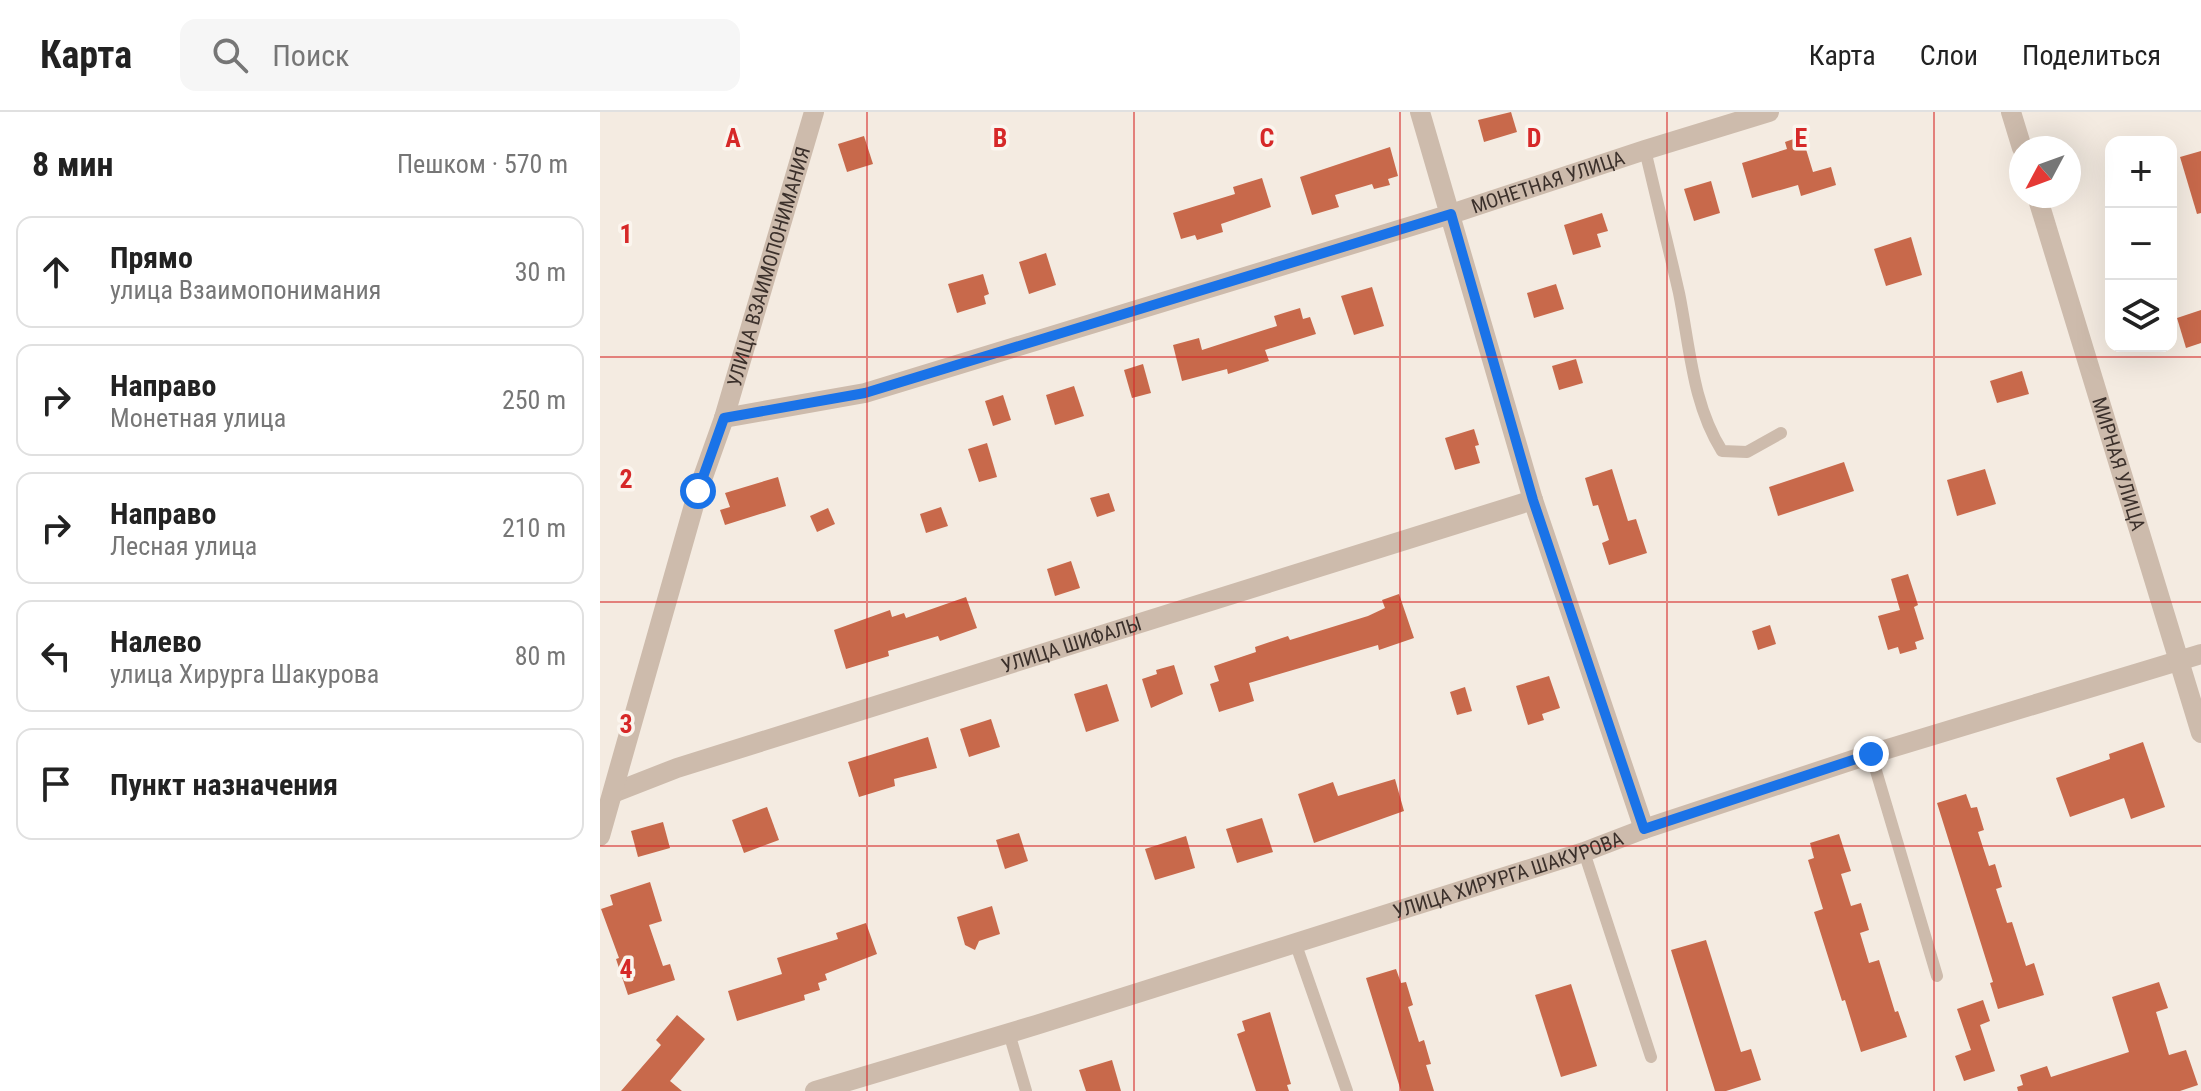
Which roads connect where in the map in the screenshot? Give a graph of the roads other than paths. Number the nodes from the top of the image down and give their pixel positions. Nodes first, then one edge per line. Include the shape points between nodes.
1 (814, 112) edge
2 (1420, 112) edge
3 (1769, 112) edge
4 (2011, 112) edge
5 (2018, 136) edge
6 (1645, 150) junction
7 (2041, 208) edge
8 (1451, 214) junction
9 (724, 418) junction
10 (1781, 433) dead end
11 (1533, 500) junction
12 (2201, 654) edge
13 (2180, 661) junction
14 (2201, 733) edge
15 (1871, 754) junction
16 (613, 793) junction
17 (1644, 829) junction
18 (600, 836) edge
19 (1584, 852) junction
20 (1295, 942) junction
21 (1937, 976) dead end
22 (1009, 1033) junction
23 (1651, 1057) dead end
24 (815, 1091) edge
25 (1026, 1091) edge
26 (1347, 1091) edge

1 - 9 street, УЛИЦА ВЗАИМОПОНИМАНИЯ
2 - 8 street
3 - 6 street, МОНЕТНАЯ УЛИЦА
4 - 5 street
6 - 8 street, МОНЕТНАЯ УЛИЦА
6 - 10 lane via 1696,395 1717,443 1722,451 1747,452
7 - 13 street, МИРНАЯ УЛИЦА
8 - 9 street, МОНЕТНАЯ УЛИЦА via 865,393
8 - 11 street
9 - 16 street, УЛИЦА ВЗАИМОПОНИМАНИЯ via 698,491
11 - 16 street, УЛИЦА ШИФАЛЫ via 692,763
11 - 17 street
12 - 13 street, УЛИЦА ХИРУРГА ШАКУРОВА
13 - 14 street, МИРНАЯ УЛИЦА
13 - 15 street, УЛИЦА ХИРУРГА ШАКУРОВА
15 - 17 street, УЛИЦА ХИРУРГА ШАКУРОВА
15 - 21 lane
16 - 18 street, УЛИЦА ВЗАИМОПОНИМАНИЯ
17 - 19 street, УЛИЦА ХИРУРГА ШАКУРОВА
19 - 20 street, УЛИЦА ХИРУРГА ШАКУРОВА
19 - 23 lane
20 - 22 street, УЛИЦА ХИРУРГА ШАКУРОВА
20 - 26 lane
22 - 24 street, УЛИЦА ХИРУРГА ШАКУРОВА
22 - 25 lane

